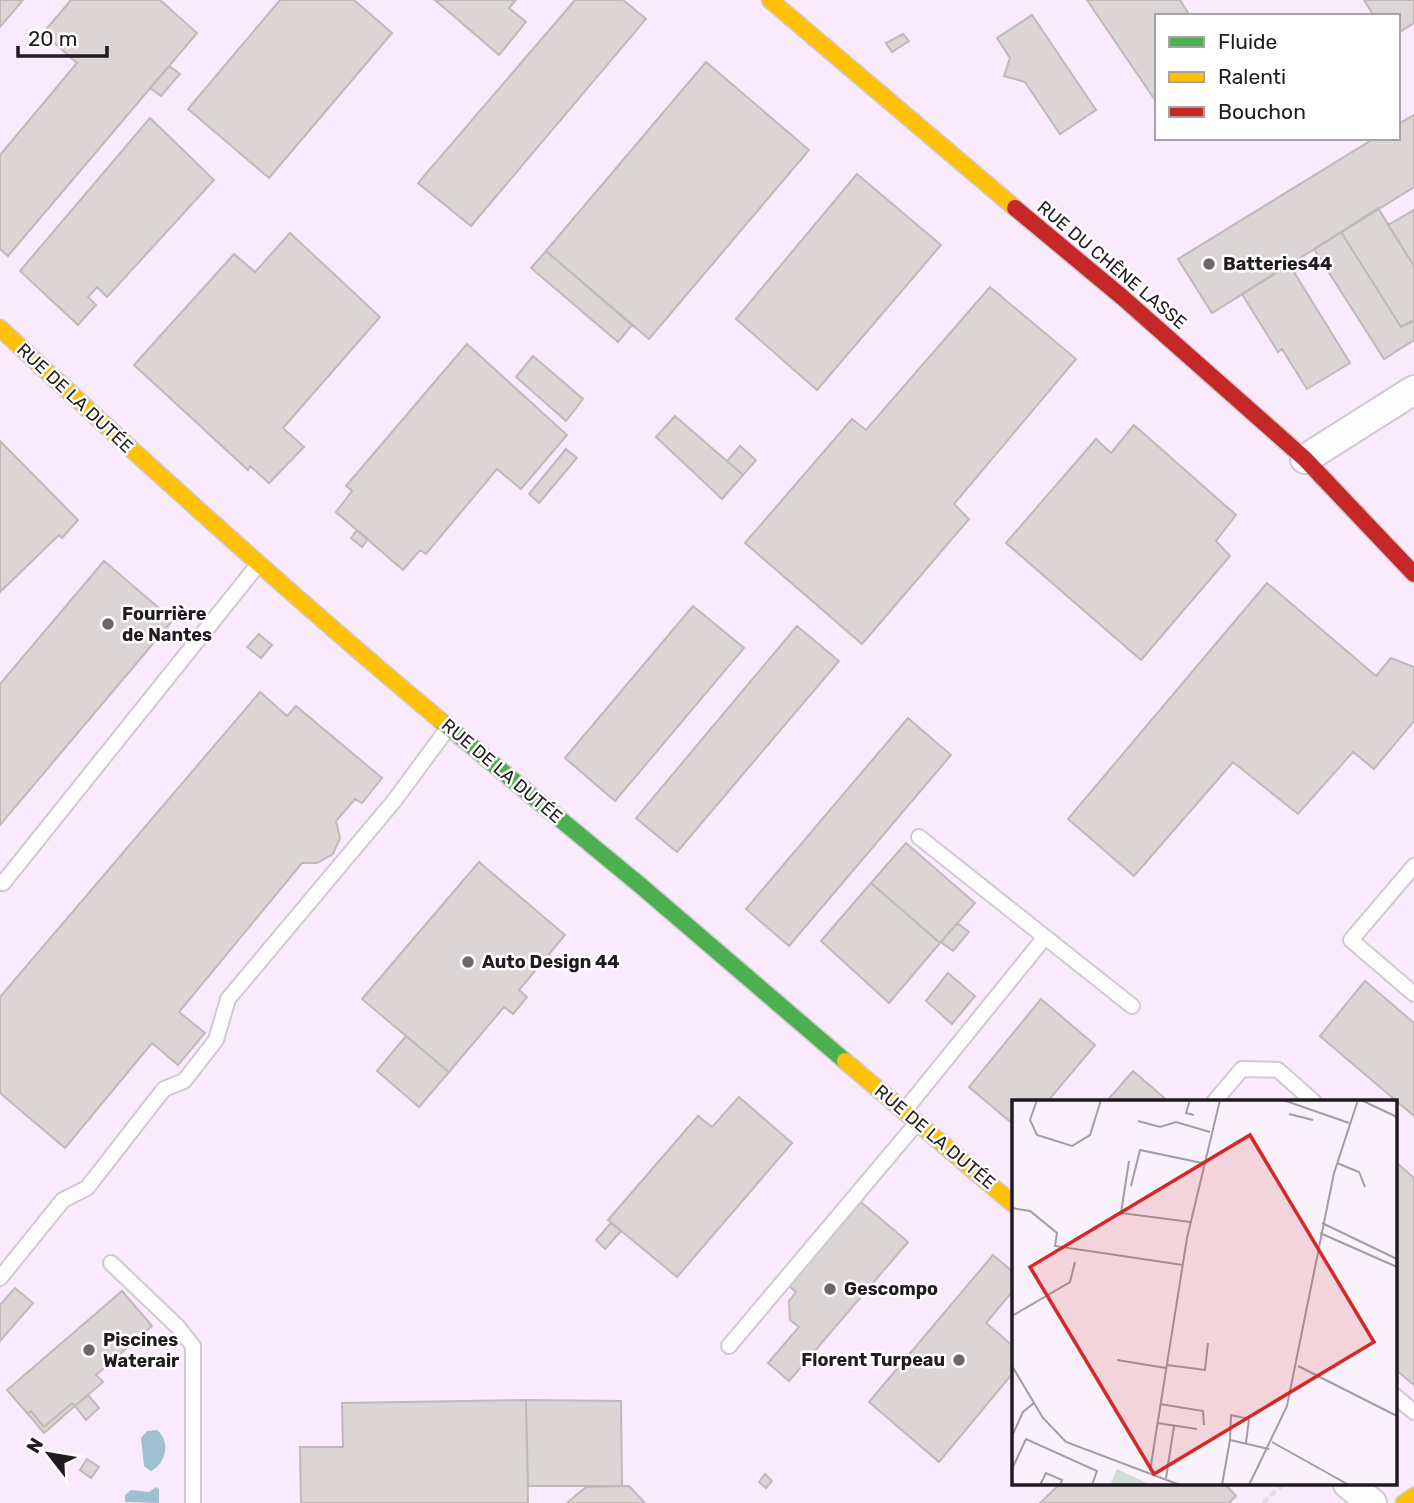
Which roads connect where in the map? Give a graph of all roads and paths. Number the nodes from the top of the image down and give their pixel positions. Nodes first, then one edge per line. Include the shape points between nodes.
1 (770, 0) edge
2 (0, 328) edge
3 (1414, 390) edge
4 (1305, 459) junction
5 (258, 565) junction
6 (1414, 575) edge
7 (449, 727) junction
8 (919, 837) dead end
9 (1414, 866) edge
10 (0, 881) edge
11 (1045, 937) junction
12 (1414, 994) edge
13 (1132, 1006) dead end
14 (1216, 1100) edge
15 (1312, 1100) edge
16 (904, 1111) junction
17 (917, 1122) junction
18 (1012, 1203) edge
19 (111, 1263) dead end
20 (0, 1278) edge
21 (729, 1346) dead end
22 (1396, 1397) edge
23 (1414, 1412) edge
24 (1281, 1486) edge
25 (1351, 1486) edge
26 (1414, 1496) edge
27 (193, 1503) edge
28 (1263, 1503) edge
29 (1372, 1503) edge
30 (1404, 1503) edge

1 - 4 street, RUE DU CHÊNE LASSE via 1122,297
2 - 5 street, RUE DE LA DUTÉE
3 - 4 street
4 - 6 street, RUE DU CHÊNE LASSE
5 - 7 street, RUE DE LA DUTÉE
5 - 10 lane via 3,883
7 - 16 street, RUE DE LA DUTÉE
7 - 20 lane via 394,801 229,999 216,1040 184,1081 164,1089 87,1188 63,1200
8 - 11 lane
9 - 12 lane via 1351,940
11 - 13 lane
11 - 16 lane
14 - 15 lane via 1242,1069 1278,1070
16 - 17 street, RUE DE LA DUTÉE
17 - 18 street, RUE DE LA DUTÉE
17 - 21 lane
19 - 27 lane via 193,1346
22 - 23 lane
24 - 28 path
25 - 29 street
26 - 30 street

